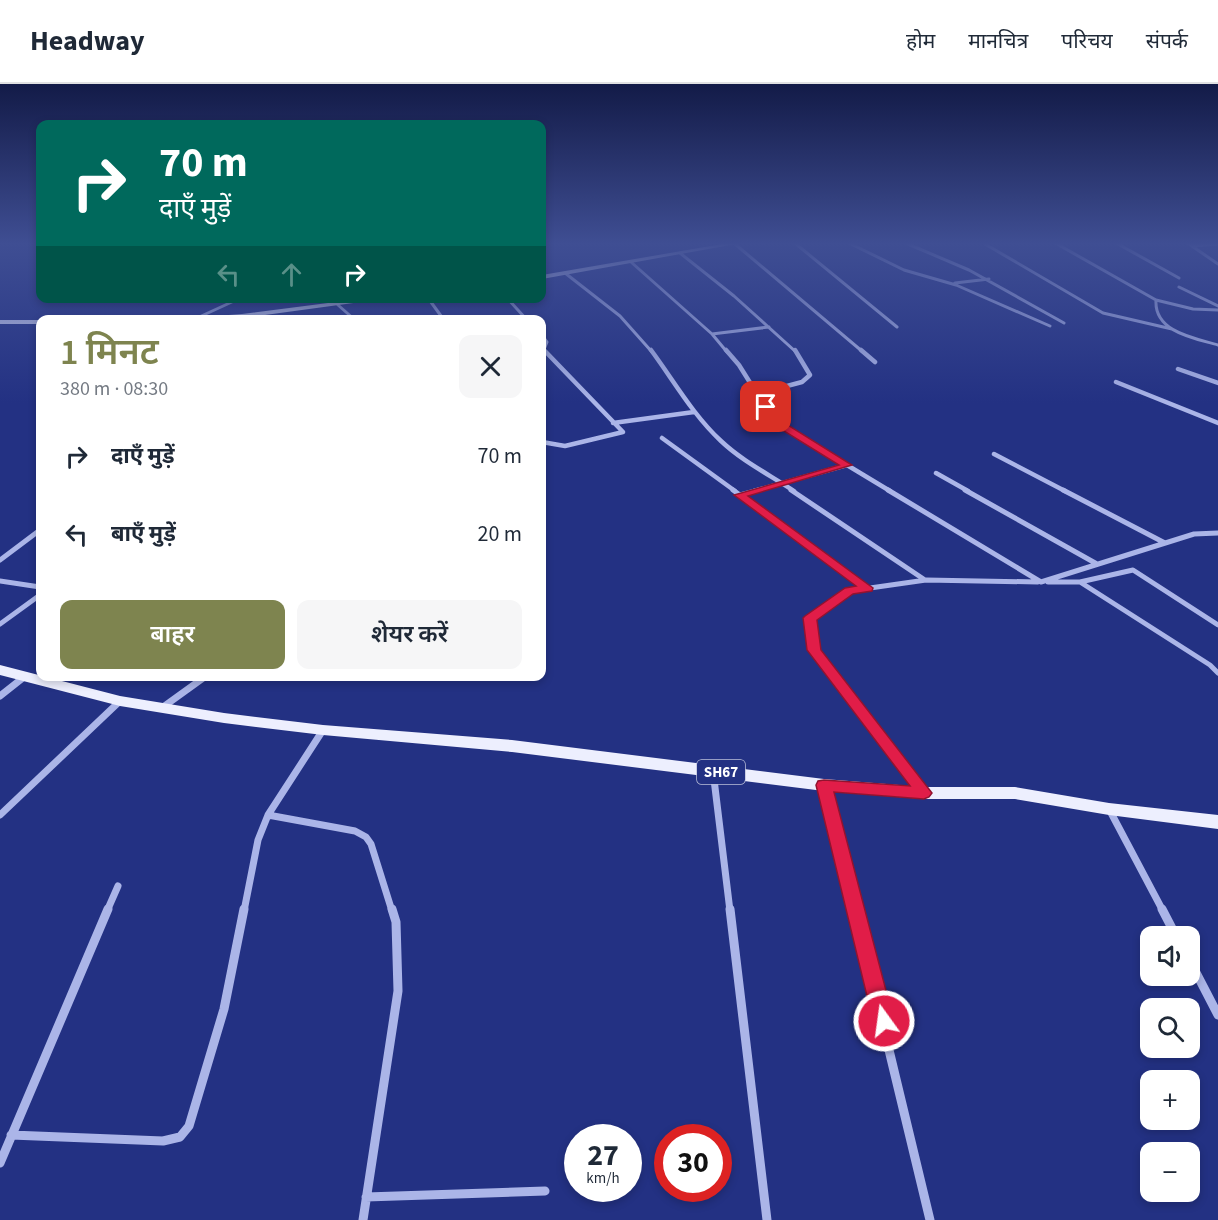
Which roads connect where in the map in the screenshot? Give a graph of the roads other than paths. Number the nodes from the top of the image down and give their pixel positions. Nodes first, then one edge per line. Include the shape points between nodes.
1 (597, 297) edge
2 (670, 297) edge
3 (734, 297) edge
4 (797, 297) edge
5 (861, 297) edge
6 (984, 297) edge
7 (1020, 297) edge
8 (1076, 297) edge
9 (1151, 297) edge
10 (1198, 297) edge
11 (1156, 300) junction
12 (229, 303) edge
13 (352, 303) edge
14 (512, 303) edge
15 (338, 305) junction
16 (1218, 308) edge
17 (201, 315) edge
18 (251, 315) edge
19 (349, 315) edge
20 (522, 315) edge
21 (0, 322) edge
22 (36, 322) edge
23 (1064, 323) dead end
24 (1050, 326) dead end
25 (770, 327) junction
26 (897, 327) dead end
27 (1172, 329) junction
28 (712, 334) junction
29 (1218, 345) edge
30 (546, 355) edge
31 (875, 362) dead end
32 (1178, 369) dead end
33 (1116, 382) dead end
34 (1218, 383) edge
35 (757, 394) junction
36 (694, 412) junction
37 (613, 423) junction
38 (1218, 423) edge
39 (662, 438) dead end
40 (546, 443) edge
41 (994, 454) dead end
42 (847, 465) junction
43 (936, 473) dead end
44 (782, 483) junction
45 (740, 495) junction
46 (36, 533) edge
47 (1218, 533) edge
48 (1165, 543) junction
49 (0, 560) edge
50 (1097, 564) junction
51 (926, 580) junction
52 (0, 581) edge
53 (1041, 582) junction
54 (1080, 582) junction
55 (36, 586) edge
56 (867, 588) junction
57 (36, 598) edge
58 (0, 624) edge
59 (1218, 625) edge
60 (0, 670) edge
61 (1218, 673) edge
62 (24, 676) junction
63 (36, 679) edge
64 (43, 681) edge
65 (199, 681) edge
66 (0, 696) edge
67 (120, 701) junction
68 (163, 708) junction
69 (323, 730) junction
70 (713, 771) junction
71 (824, 785) junction
72 (924, 793) junction
73 (1108, 809) junction
74 (0, 815) edge
75 (268, 815) junction
76 (1218, 822) edge
77 (118, 886) dead end
78 (1171, 926) edge
79 (1200, 980) edge
80 (1218, 1015) edge
81 (11, 1135) junction
82 (0, 1163) edge
83 (545, 1191) dead end
84 (366, 1197) junction
85 (363, 1220) edge
86 (767, 1220) edge
87 (930, 1220) edge

1 - 36 street via 646,344
2 - 28 street
3 - 25 street
4 - 31 street
5 - 26 street
6 - 24 street
7 - 23 street
8 - 27 street via 1118,318
9 - 11 street
10 - 16 street
11 - 16 street via 1200,311
11 - 27 street via 1156,316
12 - 17 street
13 - 15 main road
14 - 20 street
15 - 18 main road
15 - 19 street
21 - 22 main road
25 - 28 street
25 - 35 street via 800,354 810,375 802,382
27 - 29 street
28 - 35 street
30 - 37 street
32 - 34 street
33 - 38 street
35 - 42 street via 774,421
36 - 37 street
36 - 44 street via 724,444
37 - 40 street via 623,432 565,446
39 - 45 street
41 - 48 street
42 - 44 street
42 - 53 street
43 - 50 street
44 - 45 street
44 - 51 street
45 - 56 street
46 - 49 street
47 - 48 street via 1205,532
48 - 50 street
50 - 53 street
51 - 53 street
51 - 56 street
52 - 55 street
53 - 54 street
54 - 59 street via 1133,570
54 - 61 street
56 - 72 street via 849,591 810,618 814,650
57 - 58 street
60 - 62 main road, SH67
62 - 63 main road, SH67
62 - 66 street
64 - 67 main road, SH67
65 - 68 street
67 - 68 main road, SH67
67 - 74 street
68 - 69 main road, SH67
69 - 70 main road, SH67 via 512,746
69 - 75 street
70 - 71 main road, SH67
70 - 86 street
71 - 72 main road, SH67
71 - 87 street
72 - 73 main road, SH67 via 1015,794
73 - 76 main road, SH67
73 - 78 street
75 - 81 street via 258,840 224,1009 189,1126 180,1137 163,1141
75 - 84 street via 355,831 366,837 396,922 398,991
77 - 81 street
79 - 80 street
81 - 82 street
83 - 84 street
84 - 85 street

